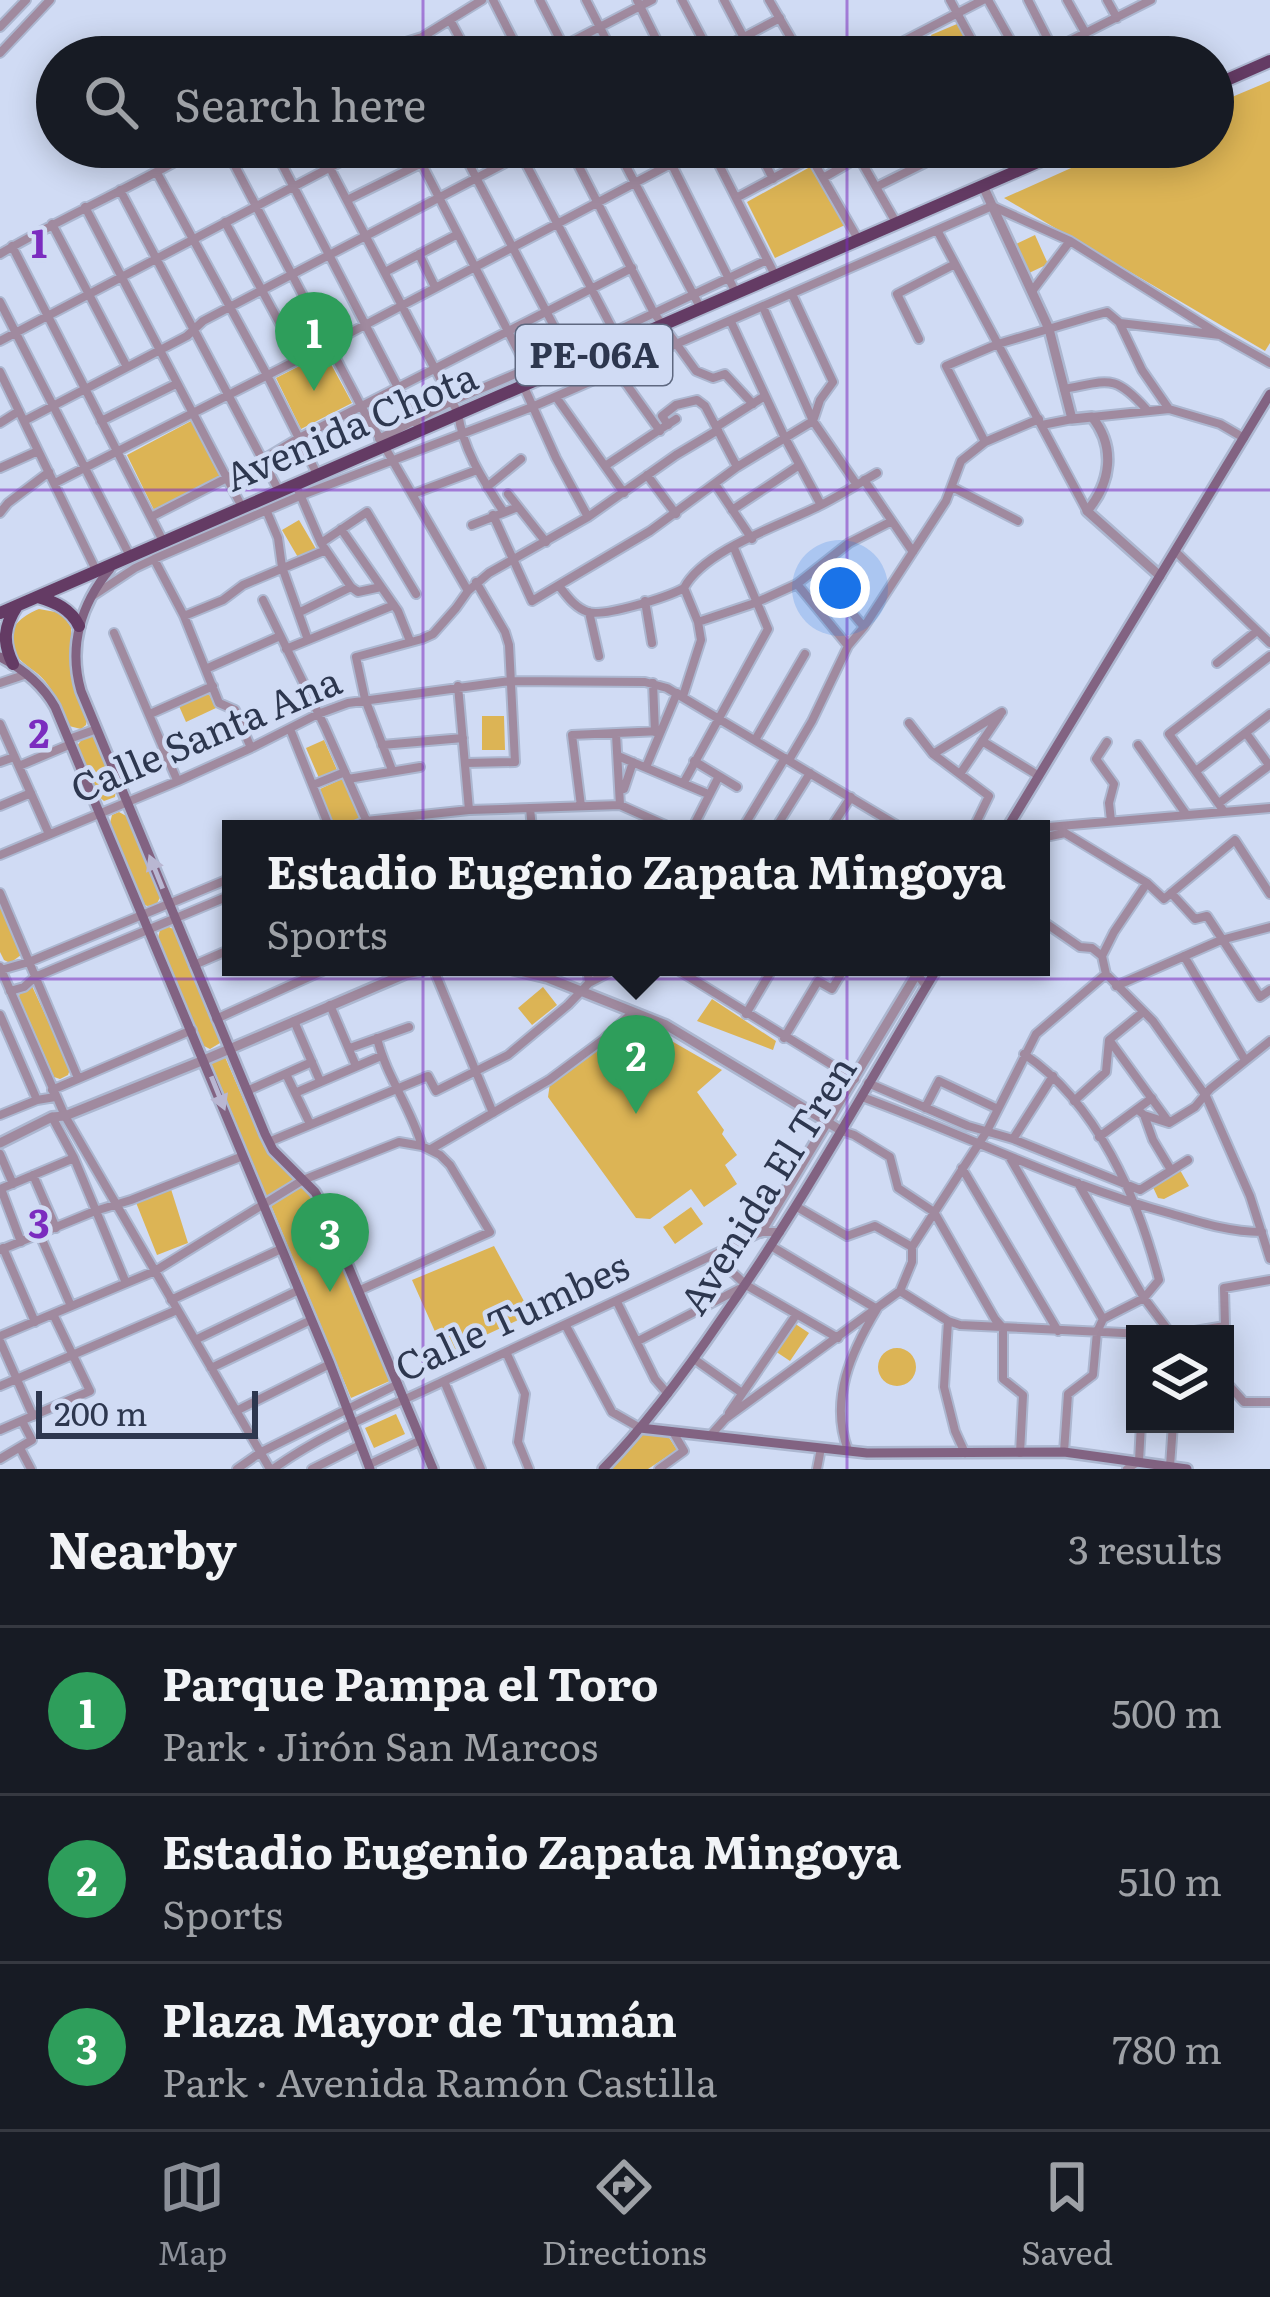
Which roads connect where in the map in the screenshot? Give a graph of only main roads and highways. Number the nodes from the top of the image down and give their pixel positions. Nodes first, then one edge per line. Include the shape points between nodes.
1 (1270, 62) edge
2 (1234, 77) edge
3 (1024, 168) edge
4 (1270, 394) edge
5 (116, 562) junction
6 (38, 597) junction
7 (18, 605) junction
8 (0, 613) edge
9 (79, 626) junction
10 (6, 660) edge
11 (1014, 820) edge
12 (932, 976) edge
13 (640, 1428) junction
14 (1170, 1466) edge
15 (369, 1467) edge
16 (433, 1469) edge
17 (603, 1469) edge
18 (1187, 1469) edge

1 - 2 highway
3 - 5 highway, Avenida Chota / PE-06A via 455,407 299,490 280,491
4 - 11 main road
5 - 6 highway, PE-06A
5 - 9 main road
6 - 7 highway, PE-06A
6 - 9 highway
7 - 8 highway, PE-06A
7 - 10 highway via 5,634
16 -> 9 main road via 323,1206 273,1150 216,1019 76,676
10 -> 15 main road via 50,698 70,742
12 - 13 main road, Avenida El Tren via 797,1207
13 - 14 main road via 848,1451 1064,1452
13 - 17 main road, Avenida El Tren
14 - 18 main road

